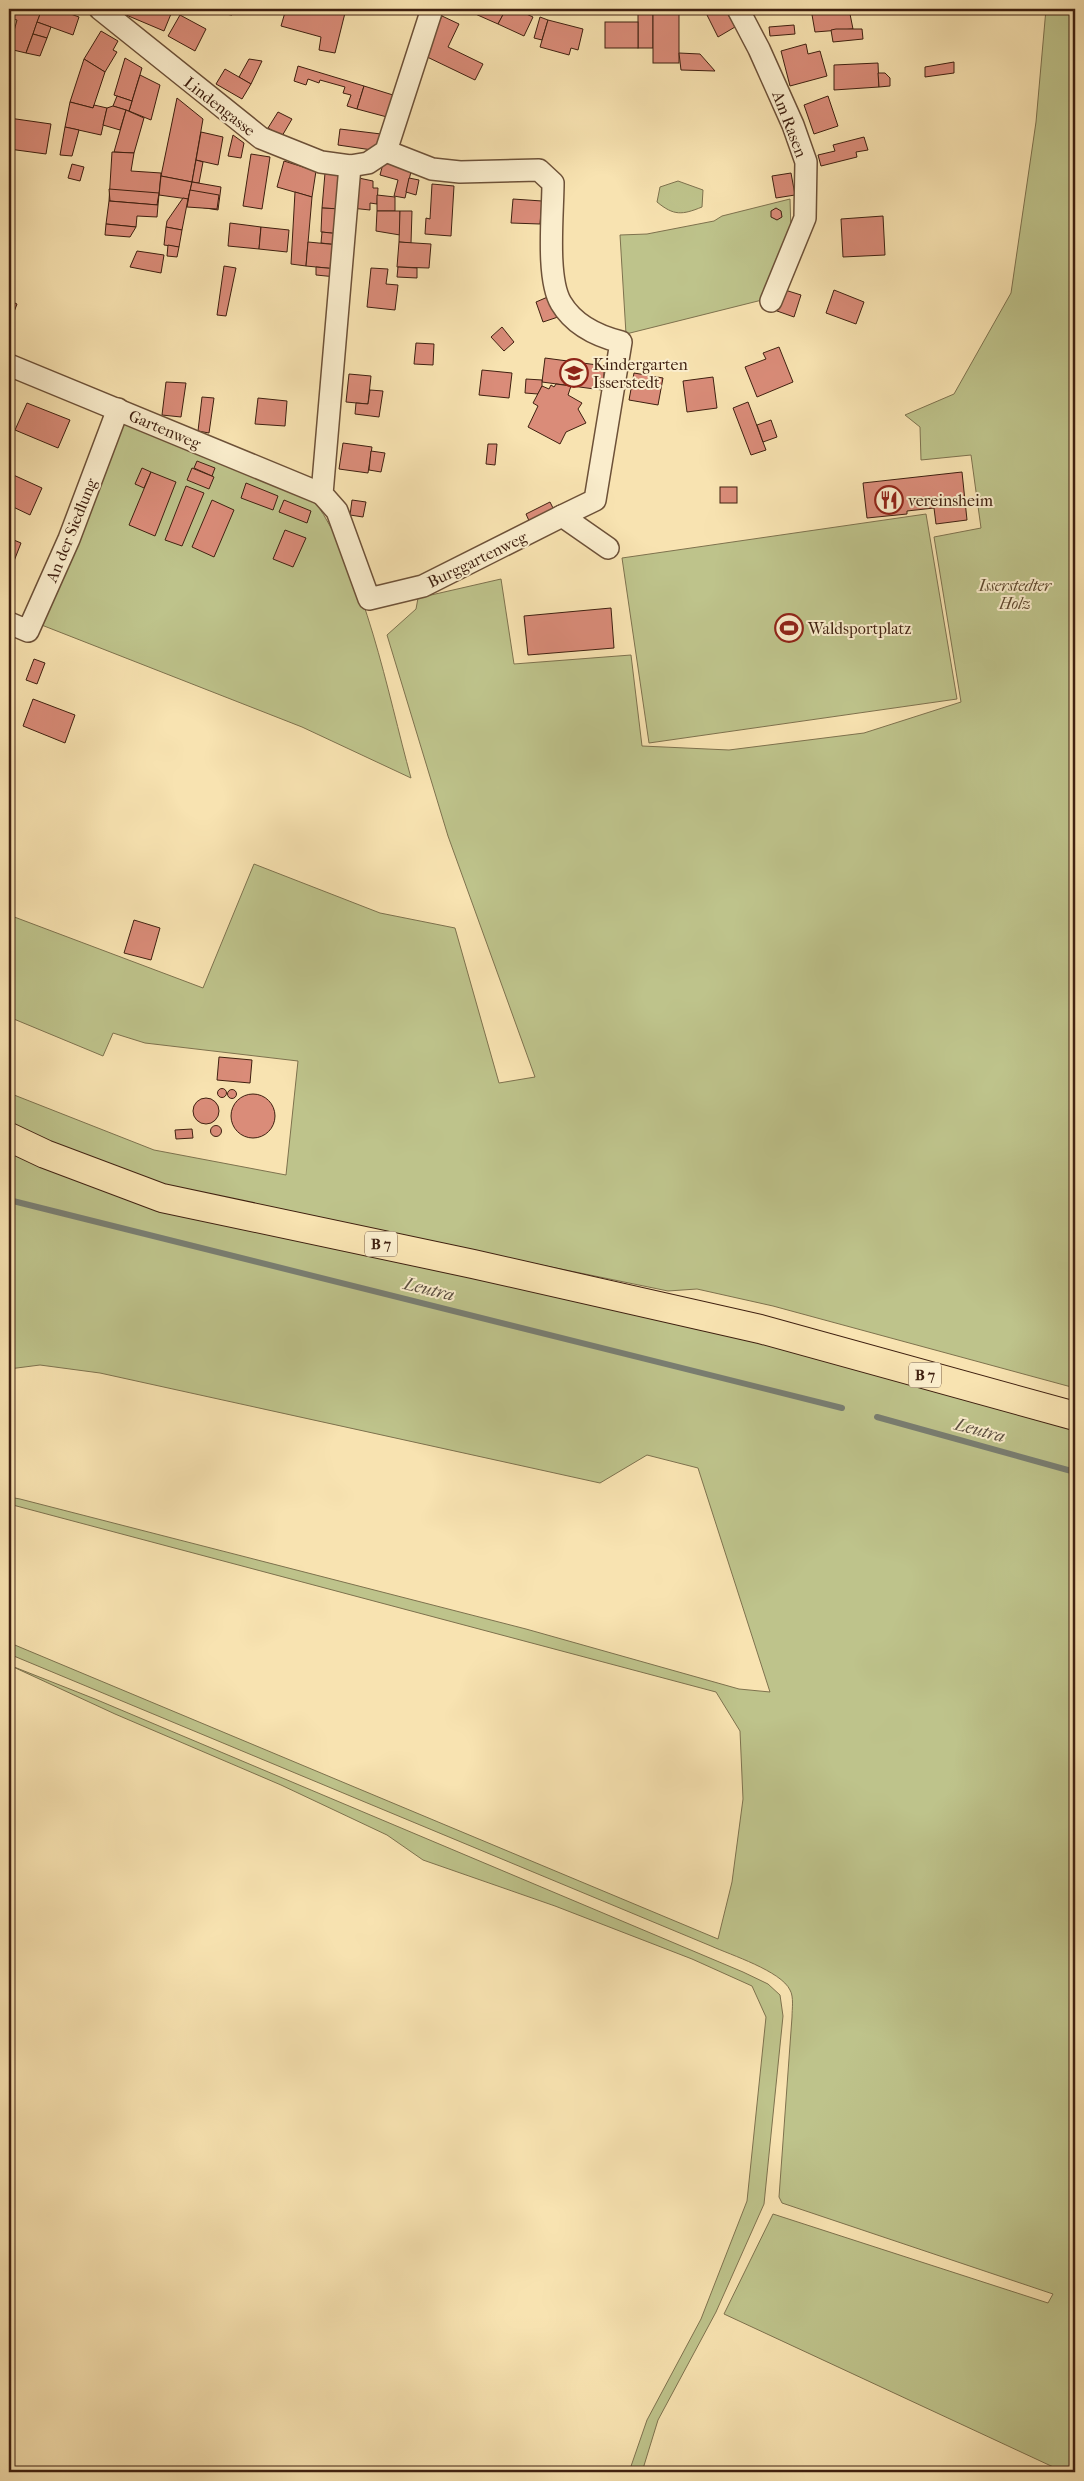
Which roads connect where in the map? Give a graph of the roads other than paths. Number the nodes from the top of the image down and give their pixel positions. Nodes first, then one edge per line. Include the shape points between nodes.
1 (100, 9) edge
2 (432, 9) edge
3 (738, 9) edge
4 (386, 151) junction
5 (350, 166) junction
6 (771, 301) dead end
7 (9, 366) edge
8 (118, 409) junction
9 (322, 494) junction
10 (562, 516) junction
11 (608, 548) dead end
12 (389, 596) joint
13 (9, 623) edge
14 (9, 1137) edge
15 (1075, 1416) edge

1 - 5 street, Lindengasse via 261,138 322,162
2 - 4 street
3 - 6 street, Am Rasen via 789,116 806,162 805,218
4 - 5 street, Lindengasse via 368,163
4 - 10 street, Burggartenweg via 432,169 460,172 539,170 553,183 552,270 560,302 578,323 600,337 621,342 595,500
5 - 9 street
7 - 8 street, Gartenweg
8 - 9 street, Gartenweg
8 - 13 street, An der Siedlung via 68,539 28,630
9 - 12 street, Gartenweg via 337,511 369,599
10 - 11 street
10 - 12 street, Burggartenweg via 423,586
14 - 15 main road, B 7 via 162,1198 760,1329

